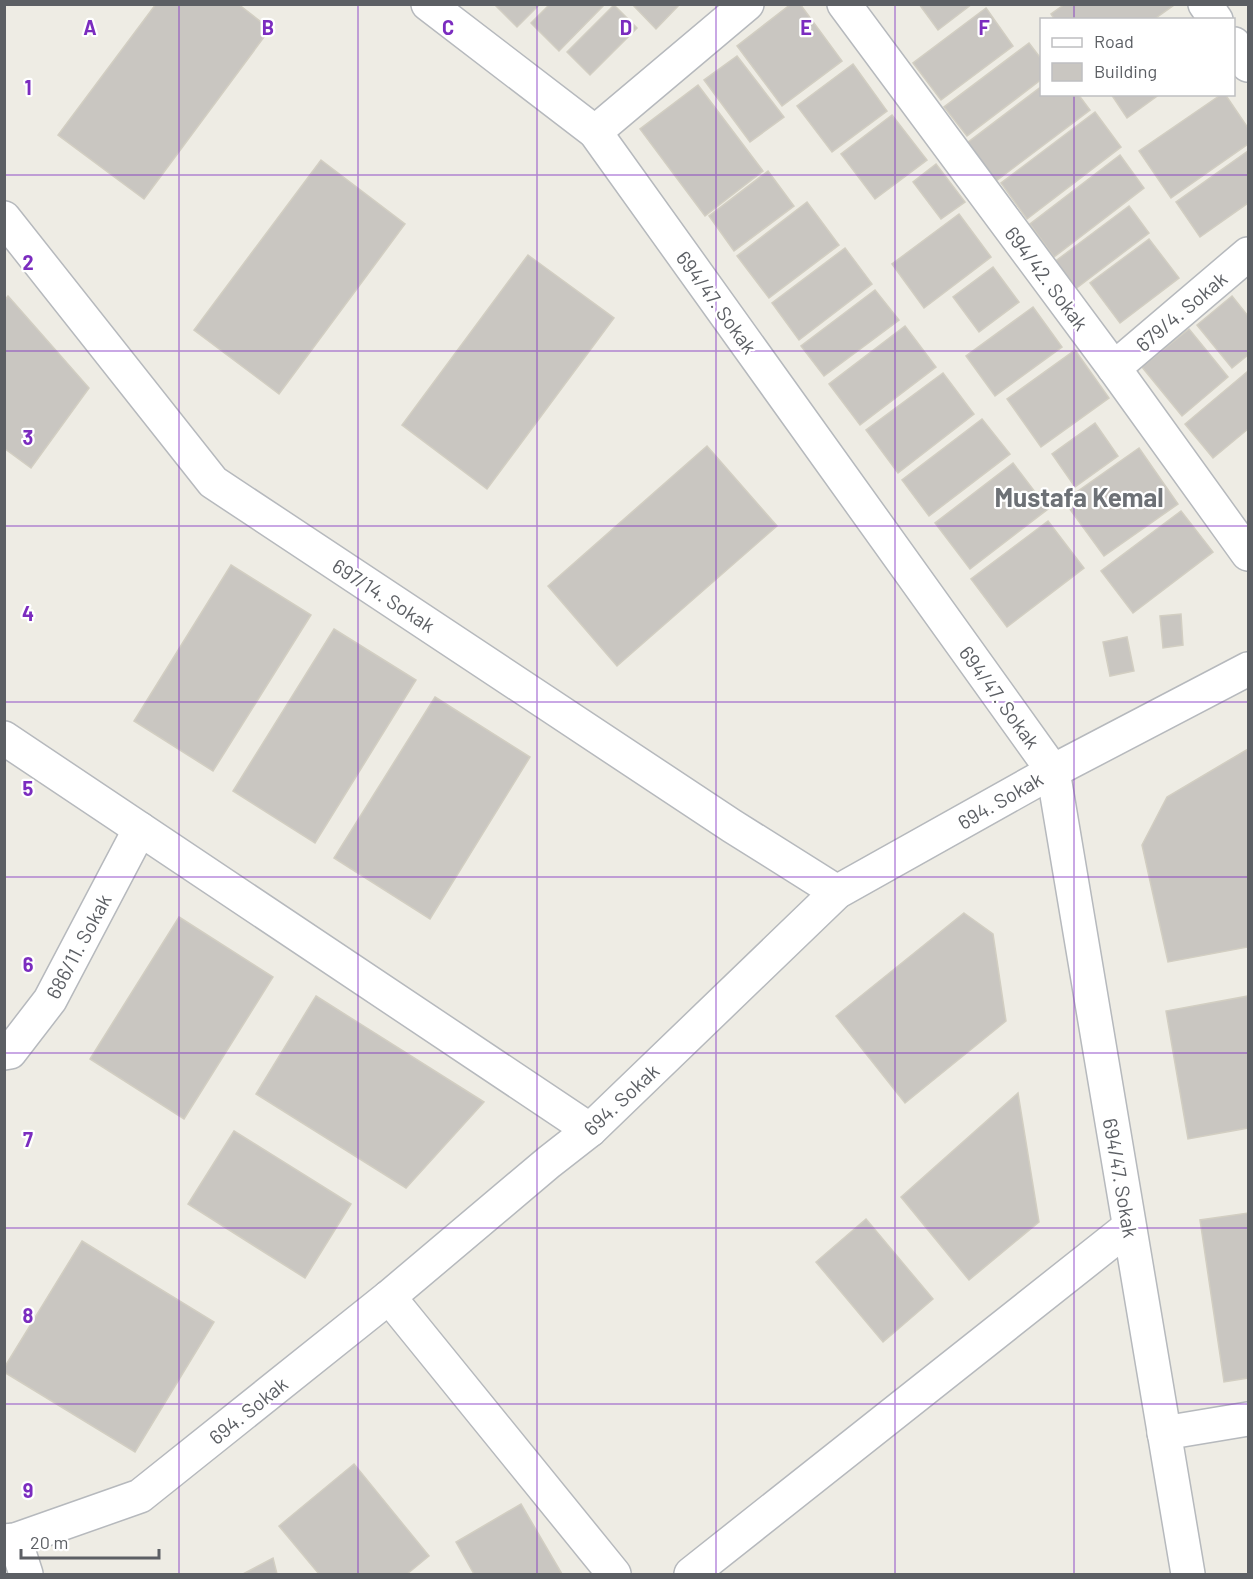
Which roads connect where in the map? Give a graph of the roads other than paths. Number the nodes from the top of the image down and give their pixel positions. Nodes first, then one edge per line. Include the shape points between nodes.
1 (428, 4) edge
2 (747, 4) edge
3 (844, 4) edge
4 (1204, 4) edge
5 (1214, 18) edge
6 (1235, 47) edge
7 (1248, 65) edge
8 (595, 132) junction
9 (4, 218) edge
10 (1248, 254) edge
11 (1114, 368) junction
12 (1248, 554) edge
13 (1248, 669) edge
14 (4, 738) edge
15 (1053, 771) junction
16 (140, 829) junction
17 (837, 892) junction
18 (4, 1053) edge
19 (590, 1130) junction
20 (1129, 1227) junction
21 (389, 1298) junction
22 (1248, 1419) edge
23 (1164, 1433) junction
24 (10, 1540) edge
25 (26, 1575) edge
26 (614, 1575) edge
27 (691, 1575) edge
28 (1188, 1575) edge

1 - 8 street, 694/47. Sokak
2 - 8 street
3 - 11 street, 694/42. Sokak
4 - 5 street
6 - 7 street
8 - 15 street, 694/47. Sokak
9 - 17 street, 697/14. Sokak via 213,482
10 - 11 street, 679/4. Sokak
11 - 12 street, 694/42. Sokak
13 - 15 street, 694. Sokak
14 - 16 street
15 - 17 street, 694. Sokak
15 - 20 street, 694/47. Sokak
16 - 18 street, 686/11. Sokak via 50,1000 10,1052
16 - 19 street
17 - 19 street, 694. Sokak
19 - 21 street, 694. Sokak
20 - 23 street, 694/47. Sokak
20 - 27 street
21 - 24 street, 694. Sokak via 140,1496
21 - 26 street
22 - 23 street
23 - 28 street, 694/47. Sokak
24 - 25 street

